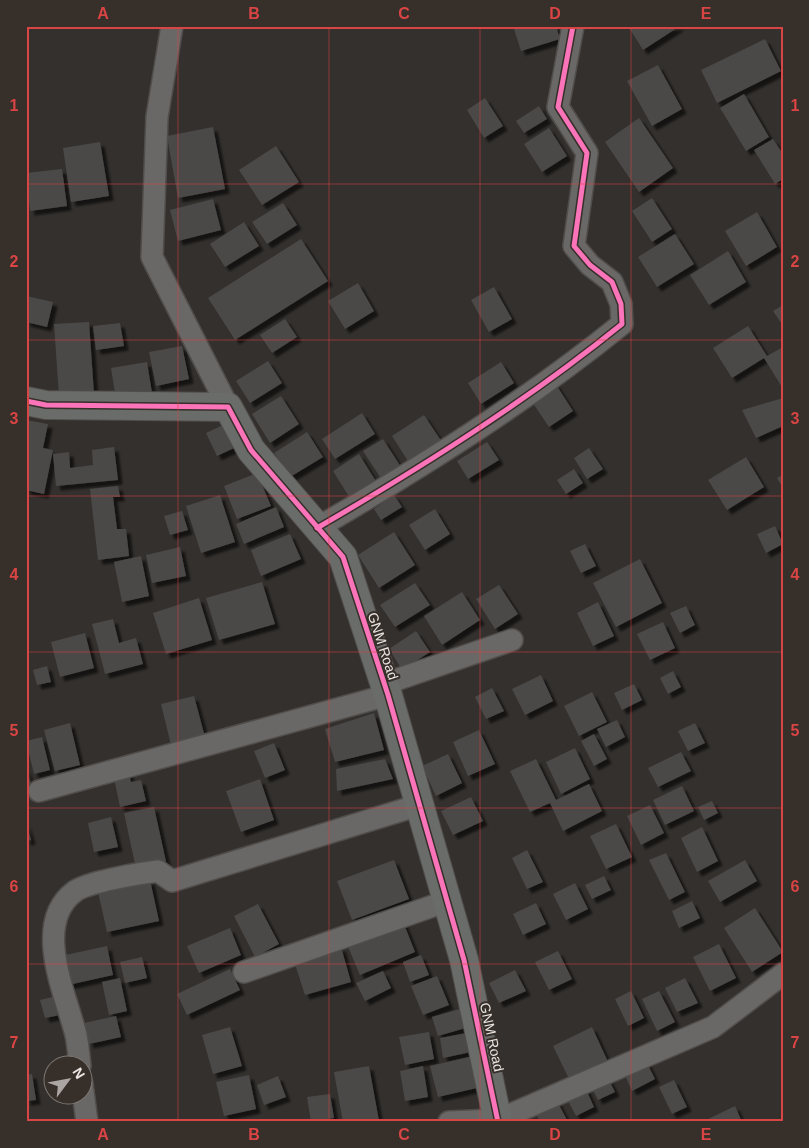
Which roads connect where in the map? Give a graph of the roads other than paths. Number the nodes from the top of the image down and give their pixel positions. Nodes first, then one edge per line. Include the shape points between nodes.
1 (172, 26) edge
2 (574, 26) edge
3 (26, 401) edge
4 (228, 407) junction
5 (317, 528) junction
6 (512, 640) dead end
7 (386, 690) junction
8 (39, 791) dead end
9 (419, 805) junction
10 (447, 901) junction
11 (244, 972) dead end
12 (783, 974) edge
13 (79, 1056) edge
14 (85, 1106) edge
15 (498, 1121) edge
16 (87, 1122) edge
17 (449, 1122) edge

1 - 4 street via 157,117 152,257
2 - 5 street via 558,107 588,153 574,246 590,265 612,282 621,304 622,324 572,365 397,482
3 - 4 street via 46,405
4 - 5 street, GNM Road via 251,450
5 - 7 street, GNM Road via 343,557
6 - 7 street
7 - 8 street
7 - 9 street, GNM Road
9 - 10 street, GNM Road
9 - 13 street via 172,880 158,871 127,875 74,891 57,914 54,936 56,970
10 - 11 street
10 - 15 street, GNM Road via 464,960
12 - 15 street via 713,1026
14 - 16 street
15 - 17 street

